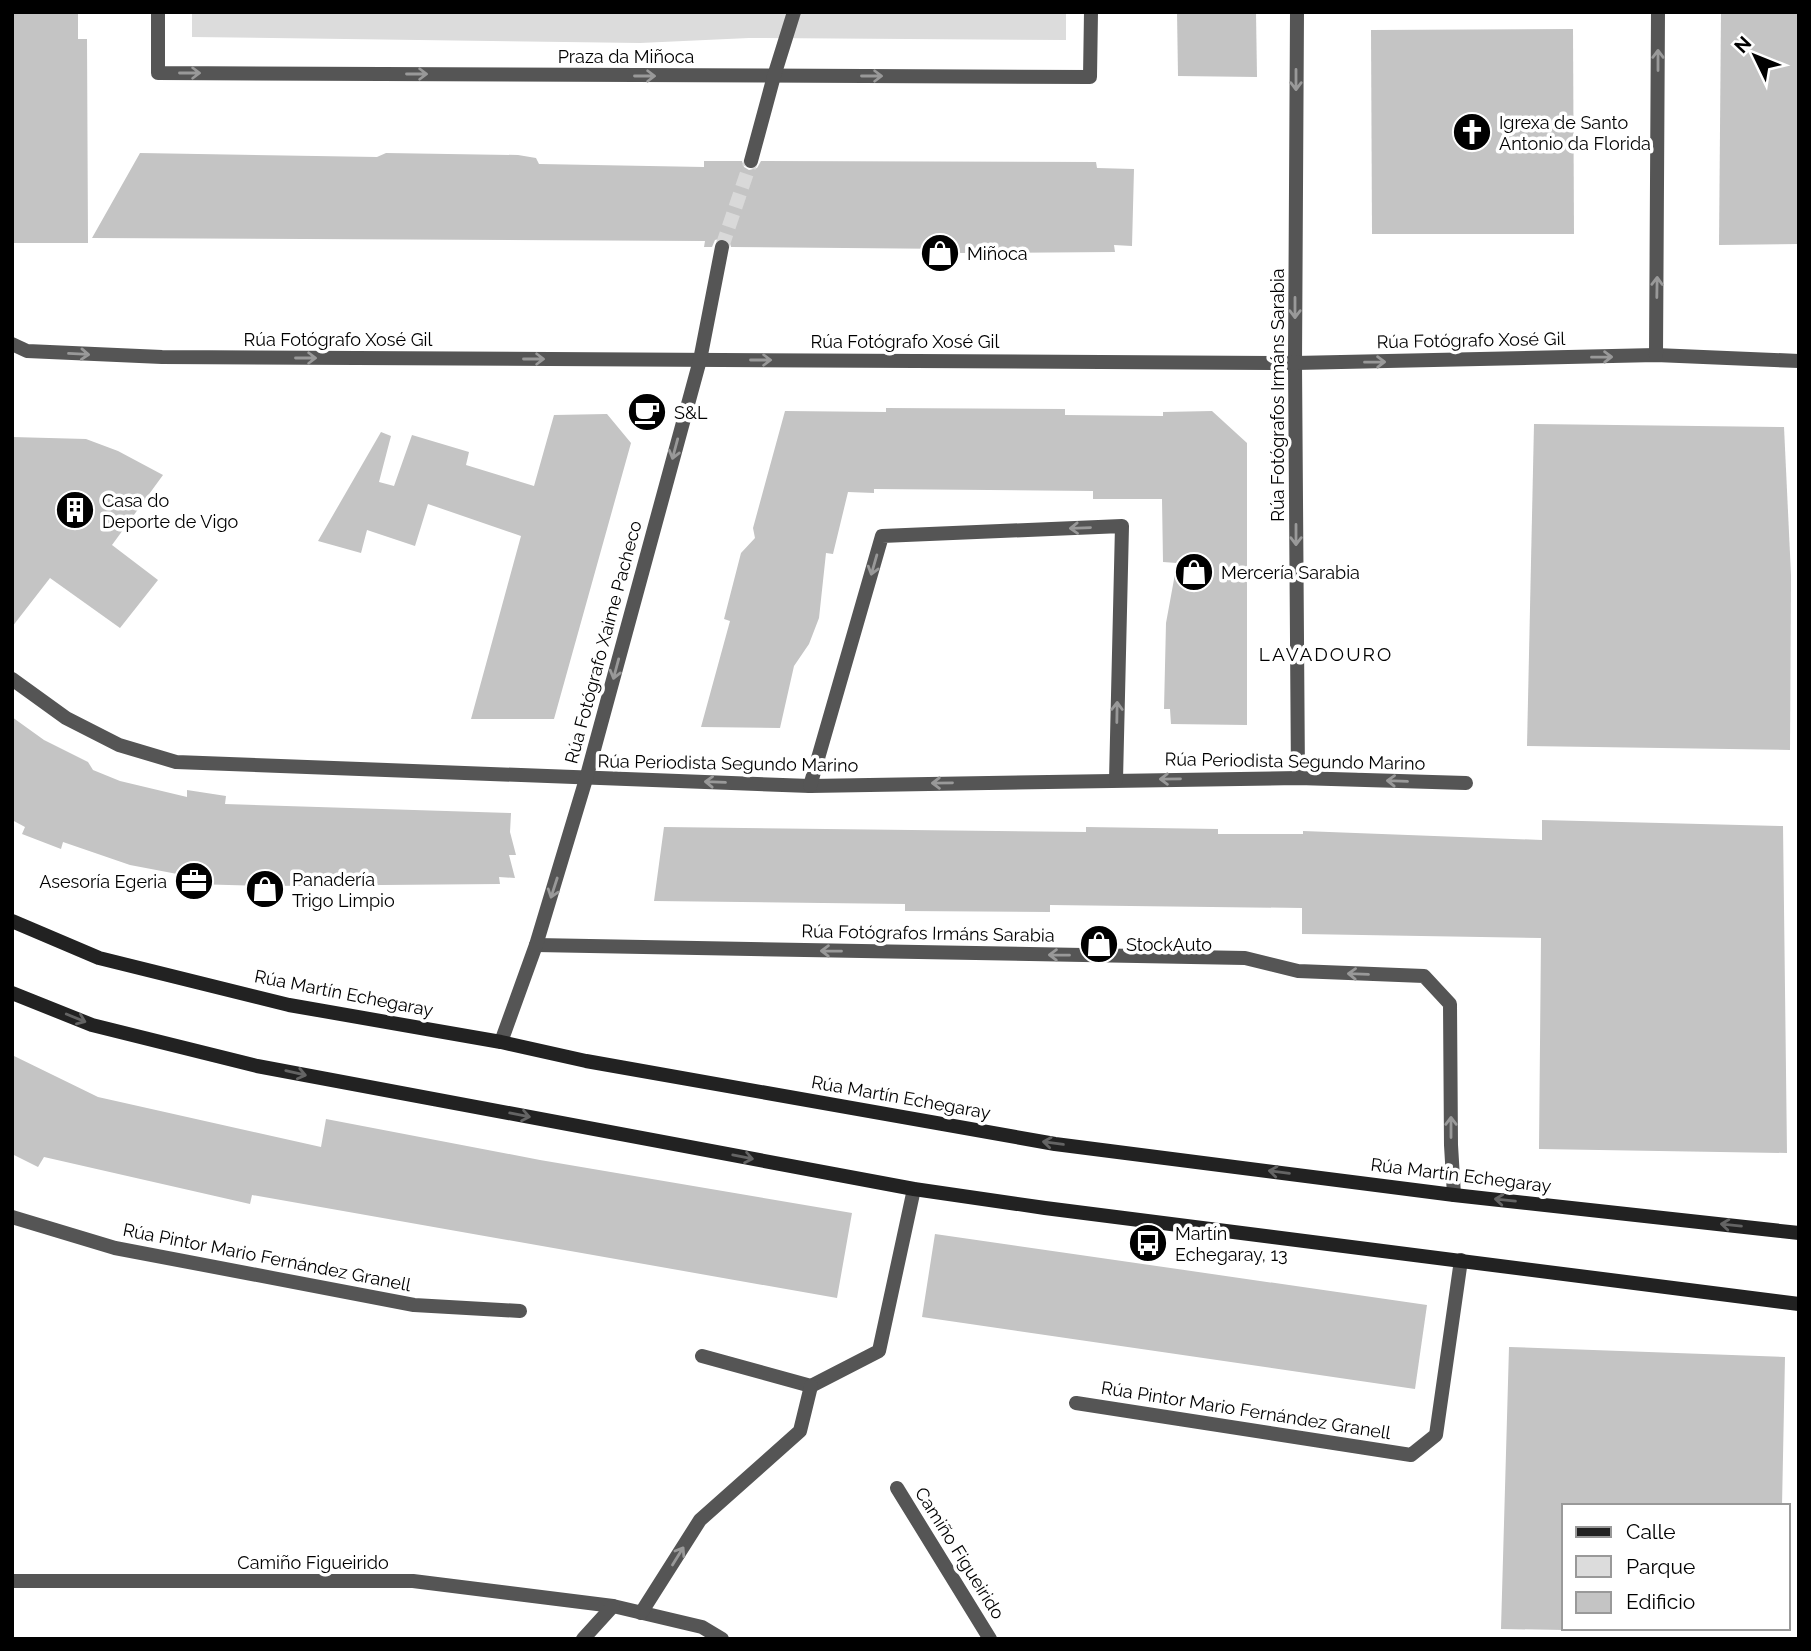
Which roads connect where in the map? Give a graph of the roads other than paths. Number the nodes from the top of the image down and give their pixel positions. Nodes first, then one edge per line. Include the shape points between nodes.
1 (158, 12) edge
2 (794, 12) edge
3 (1091, 12) edge
4 (1297, 12) edge
5 (1658, 12) edge
6 (774, 76) junction
7 (751, 162) tunnel mouth
8 (722, 247) tunnel mouth
9 (12, 344) edge
10 (1656, 355) junction
11 (700, 360) junction
12 (1799, 361) edge
13 (1295, 363) junction
14 (12, 679) edge
15 (1298, 778) junction
16 (586, 779) junction
17 (1116, 780) junction
18 (1466, 783) dead end
19 (810, 786) junction
20 (12, 921) edge
21 (536, 945) junction
22 (12, 993) edge
23 (501, 1042) junction
24 (914, 1189) junction
25 (1454, 1195) junction
26 (12, 1217) edge
27 (1799, 1233) edge
28 (1461, 1260) junction
29 (1799, 1304) edge
30 (520, 1311) dead end
31 (702, 1356) dead end
32 (811, 1386) junction
33 (1076, 1403) dead end
34 (897, 1488) dead end
35 (12, 1581) edge
36 (613, 1606) junction
37 (641, 1613) junction
38 (583, 1639) edge
39 (722, 1639) edge
40 (990, 1639) edge

1 -> 6 street, Praza da Miñoca via 158,73
2 - 6 street
6 -> 3 street, Praza da Miñoca via 1090,77
4 -> 13 street, Rúa Fotógrafos Irmáns Sarabia
10 -> 5 street
6 - 7 street
8 - 11 street, Rúa Fotógrafo Xaime Pacheco
9 -> 11 street, Rúa Fotógrafo Xosé Gil via 27,351 162,358
10 - 12 street, Rúa Fotógrafo Xosé Gil
13 -> 10 street, Rúa Fotógrafo Xosé Gil
11 -> 13 street, Rúa Fotógrafo Xosé Gil
11 -> 16 street, Rúa Fotógrafo Xaime Pacheco
13 -> 15 street, Rúa Fotógrafos Irmáns Sarabia
14 - 16 street, Rúa Periodista Segundo Marino via 66,718 120,745 176,762
15 -> 17 street, Rúa Periodista Segundo Marino
18 -> 15 street, Rúa Periodista Segundo Marino
19 -> 16 street, Rúa Periodista Segundo Marino
16 -> 21 street, Rúa Fotógrafo Xaime Pacheco
17 -> 19 street, Rúa Periodista Segundo Marino
17 -> 19 street via 1122,527 882,536
20 - 23 main road, Rúa Martín Echegaray via 99,958 289,1005
21 - 23 street, Rúa Fotógrafo Xaime Pacheco
25 -> 21 street, Rúa Fotógrafos Irmáns Sarabia via 1450,1004 1424,976 1298,971 1245,958
22 -> 24 main road via 92,1025 257,1066
25 -> 23 main road, Rúa Martín Echegaray via 1055,1144
24 - 28 main road
24 - 32 street via 879,1352
27 -> 25 main road, Rúa Martín Echegaray
26 - 30 street, Rúa Pintor Mario Fernández Granell via 115,1248 414,1305
28 - 29 main road
28 - 33 street, Rúa Pintor Mario Fernández Granell via 1436,1435 1411,1455
31 - 32 street
37 -> 32 street via 700,1520 800,1431
34 - 40 street, Camiño Figueirido
35 - 36 street, Camiño Figueirido via 413,1581
36 - 37 street, Camiño Figueirido
36 - 38 street
37 - 39 street, Camiño Figueirido via 702,1627

